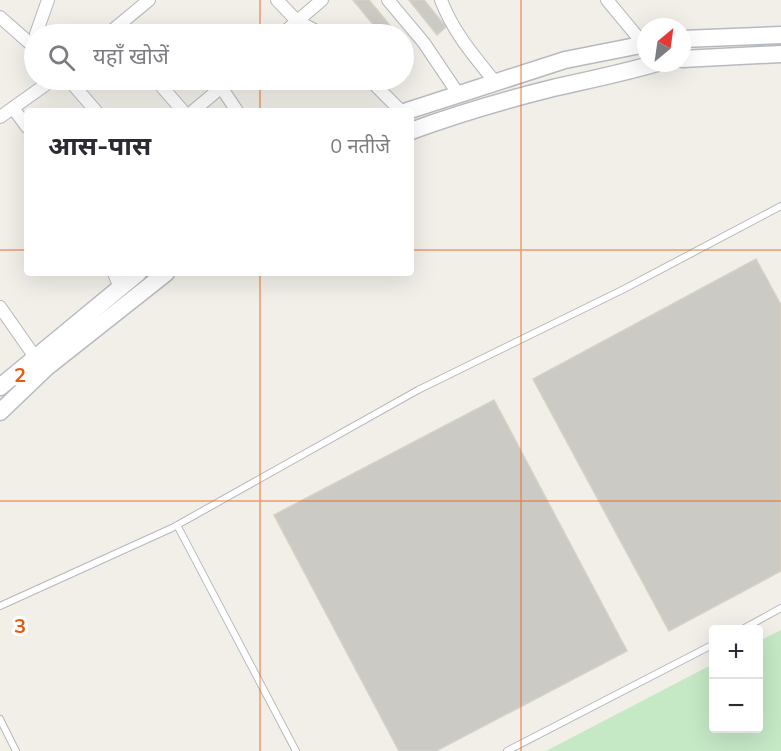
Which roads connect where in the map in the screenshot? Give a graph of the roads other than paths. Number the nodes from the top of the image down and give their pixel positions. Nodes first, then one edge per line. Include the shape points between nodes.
1 (48, 0) edge
2 (150, 0) edge
3 (277, 0) edge
4 (322, 0) edge
5 (388, 0) edge
6 (441, 0) edge
7 (607, 0) edge
8 (0, 17) edge
9 (297, 21) junction
10 (41, 24) edge
11 (123, 24) edge
12 (294, 24) edge
13 (303, 24) edge
14 (408, 24) edge
15 (414, 31) edge
16 (24, 34) edge
17 (781, 35) edge
18 (637, 36) edge
19 (691, 39) edge
20 (637, 46) edge
21 (781, 54) edge
22 (691, 59) edge
23 (637, 69) edge
24 (495, 82) junction
25 (38, 90) edge
26 (78, 90) edge
27 (165, 90) edge
28 (217, 90) edge
29 (228, 90) edge
30 (380, 90) edge
31 (459, 94) junction
32 (13, 108) junction
33 (93, 108) edge
34 (180, 108) edge
35 (196, 108) edge
36 (236, 108) edge
37 (398, 108) edge
38 (414, 109) edge
39 (0, 117) edge
40 (24, 123) edge
41 (414, 130) edge
42 (781, 206) edge
43 (162, 276) edge
44 (117, 280) edge
45 (0, 307) edge
46 (35, 357) junction
47 (0, 387) edge
48 (0, 412) edge
49 (177, 525) junction
50 (0, 606) edge
51 (781, 608) edge
52 (750, 625) edge
53 (709, 647) edge
54 (0, 719) edge
55 (16, 751) edge
56 (296, 751) edge
57 (507, 751) edge

1 - 10 street
2 - 11 street
3 - 9 street
4 - 9 street
5 - 14 street
6 - 24 street via 458,36
7 - 18 street
8 - 16 street
9 - 12 street
9 - 13 street
15 - 31 street
17 - 19 main road
20 - 24 main road via 565,60
21 - 22 main road
23 - 41 main road via 448,117
24 - 31 main road
25 - 32 street
26 - 33 street
27 - 34 street
28 - 35 street
29 - 36 street
30 - 37 street
31 - 38 main road
32 - 39 street
32 - 40 street
42 - 49 lane via 624,290 418,390
43 - 48 main road via 47,367
44 - 46 main road
45 - 46 street
46 - 47 main road
49 - 50 lane
49 - 56 lane
51 - 52 lane
53 - 57 lane
54 - 55 lane

